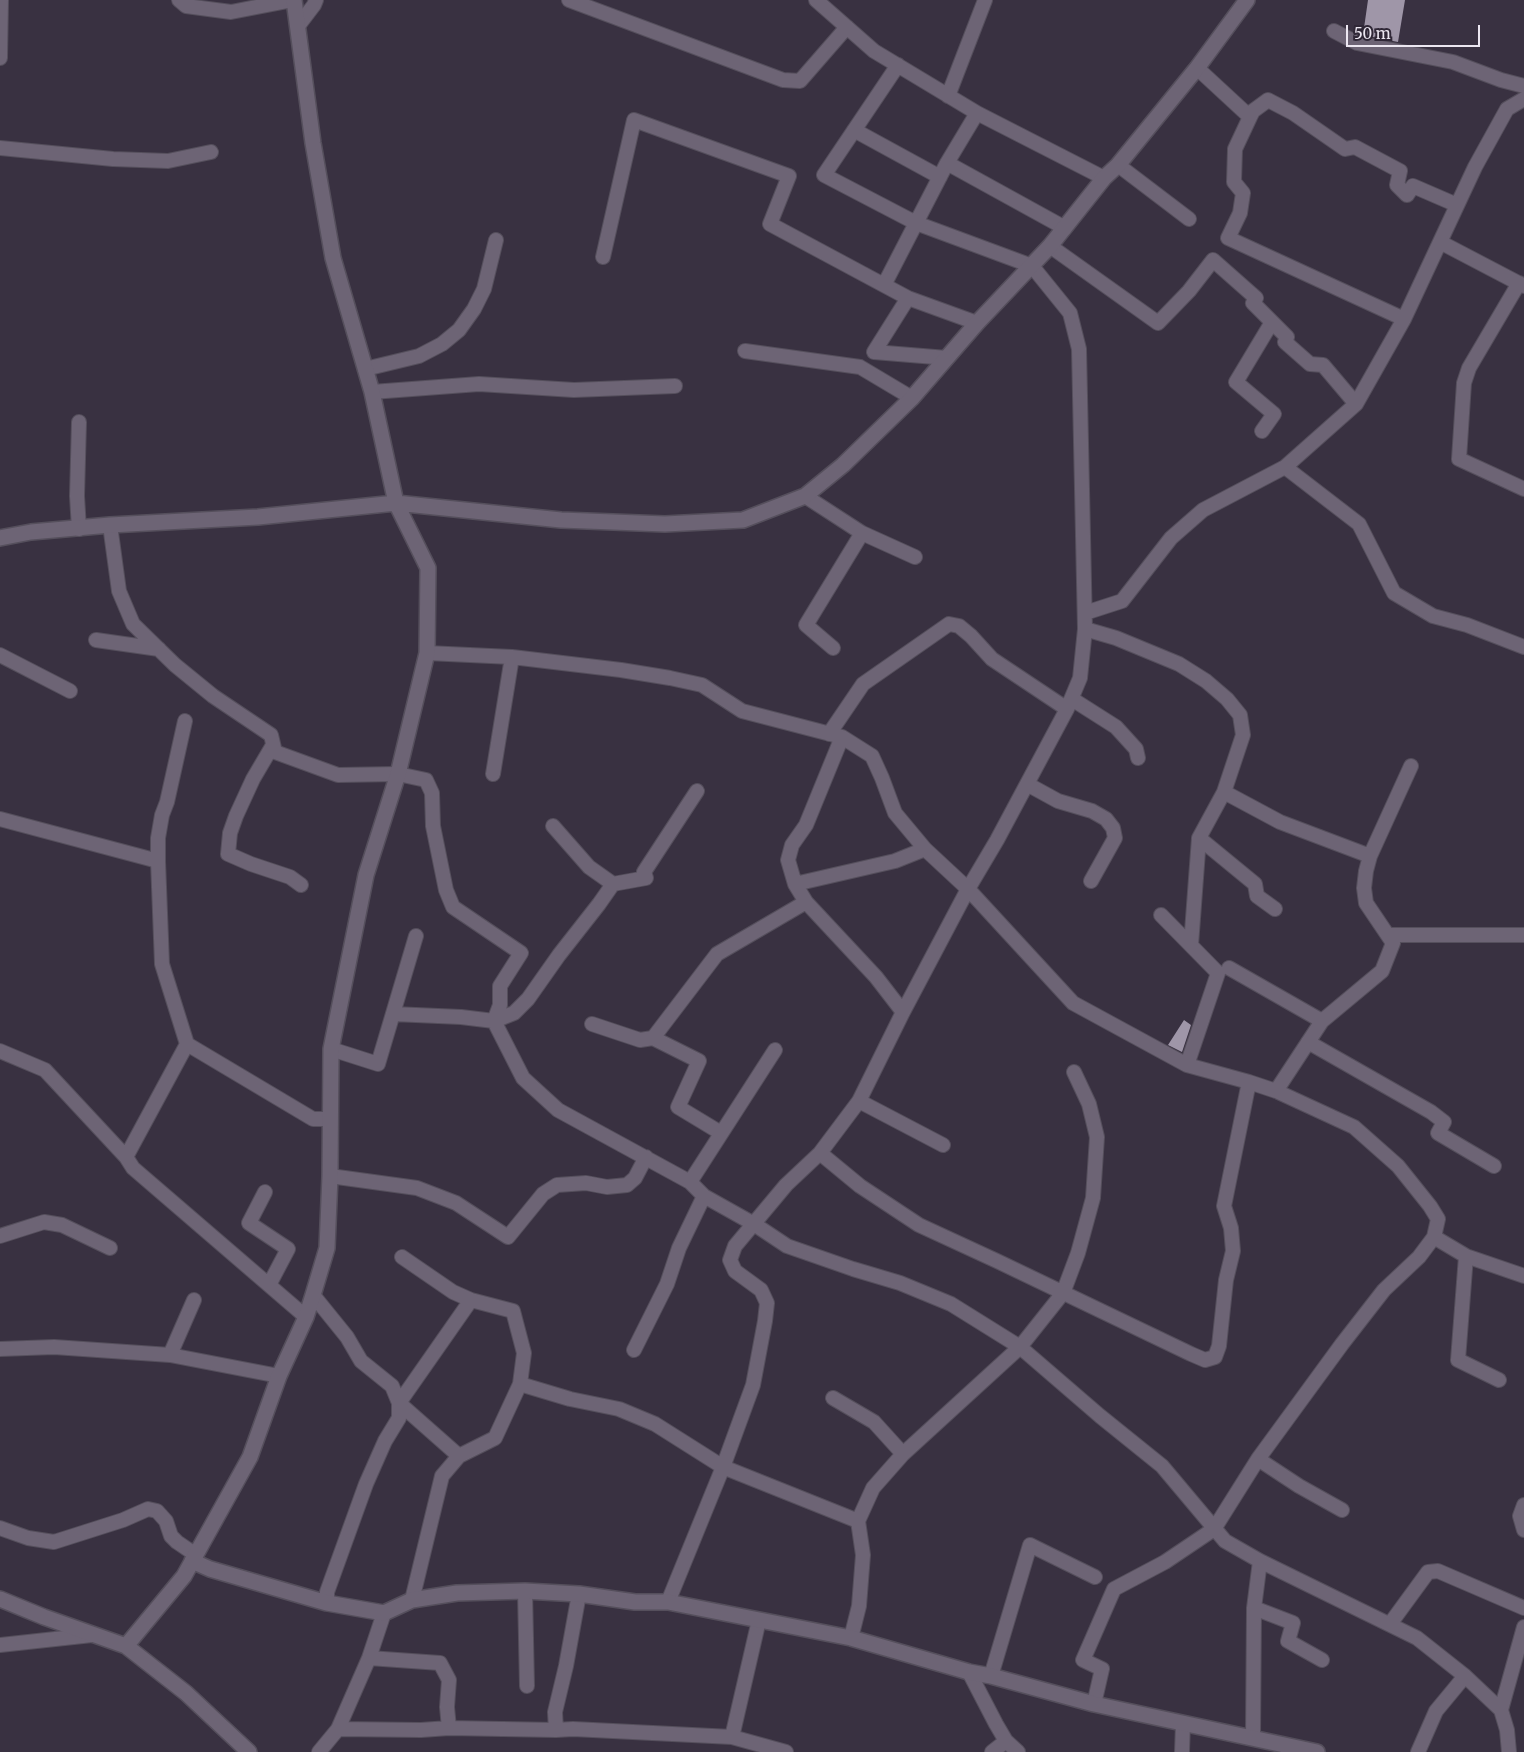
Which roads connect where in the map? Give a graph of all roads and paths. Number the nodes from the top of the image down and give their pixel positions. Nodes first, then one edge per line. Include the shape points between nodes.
1 (1, 0) edge
2 (180, 0) edge
3 (294, 0) edge
4 (316, 0) edge
5 (569, 0) edge
6 (816, 0) edge
7 (985, 0) edge
8 (1247, 0) edge
9 (298, 26) junction
10 (847, 27) junction
11 (1334, 32) dead end
12 (0, 58) edge
13 (898, 65) junction
14 (1197, 68) junction
15 (1524, 86) edge
16 (948, 96) junction
17 (1524, 99) edge
18 (977, 113) junction
19 (1250, 117) junction
20 (854, 130) junction
21 (0, 148) edge
22 (211, 152) dead end
23 (947, 163) junction
24 (1118, 165) junction
25 (940, 177) junction
26 (1104, 178) junction
27 (1458, 205) junction
28 (1189, 219) dead end
29 (916, 223) junction
30 (1065, 228) junction
31 (496, 240) dead end
32 (1440, 242) junction
33 (1050, 246) junction
34 (602, 257) dead end
35 (1032, 266) junction
36 (1521, 284) edge
37 (884, 285) junction
38 (908, 298) junction
39 (1404, 319) junction
40 (1272, 322) junction
41 (977, 323) junction
42 (744, 351) dead end
43 (947, 358) junction
44 (365, 369) junction
45 (675, 386) dead end
46 (372, 392) junction
47 (912, 398) junction
48 (1356, 404) junction
49 (79, 422) dead end
50 (1262, 431) dead end
51 (1285, 467) junction
52 (1524, 489) edge
53 (805, 496) junction
54 (396, 503) junction
55 (110, 525) junction
56 (79, 529) junction
57 (862, 533) junction
58 (0, 538) edge
59 (915, 557) dead end
60 (1084, 613) junction
61 (1085, 629) junction
62 (96, 640) dead end
63 (1524, 647) edge
64 (833, 648) dead end
65 (159, 649) junction
66 (427, 653) junction
67 (0, 655) edge
68 (512, 657) junction
69 (70, 692) dead end
70 (1070, 704) junction
71 (185, 721) dead end
72 (836, 736) junction
73 (273, 745) junction
74 (1138, 758) dead end
75 (1411, 766) dead end
76 (398, 774) junction
77 (493, 774) dead end
78 (1027, 784) junction
79 (697, 791) dead end
80 (1224, 792) junction
81 (0, 819) edge
82 (553, 826) dead end
83 (1199, 838) junction
84 (925, 849) junction
85 (1370, 856) junction
86 (158, 861) junction
87 (1091, 881) dead end
88 (612, 884) junction
89 (795, 884) junction
90 (301, 885) dead end
91 (968, 889) junction
92 (806, 902) junction
93 (1275, 909) dead end
94 (1161, 915) dead end
95 (1524, 935) edge
96 (416, 936) dead end
97 (1388, 936) junction
98 (1191, 945) junction
99 (1229, 968) dead end
100 (903, 1012) junction
101 (393, 1014) junction
102 (494, 1021) junction
103 (1322, 1021) junction
104 (592, 1024) dead end
105 (653, 1038) junction
106 (1308, 1042) junction
107 (187, 1044) junction
108 (331, 1048) junction
109 (775, 1050) dead end
110 (0, 1051) edge
111 (1187, 1065) junction
112 (1074, 1072) dead end
113 (1249, 1082) junction
114 (1276, 1091) junction
115 (859, 1102) junction
116 (330, 1119) junction
117 (721, 1133) junction
118 (943, 1145) dead end
119 (820, 1153) junction
120 (126, 1156) junction
121 (646, 1157) junction
122 (1494, 1166) dead end
123 (330, 1176) junction
124 (690, 1182) junction
125 (265, 1192) dead end
126 (704, 1196) junction
127 (754, 1224) junction
128 (0, 1236) edge
129 (1434, 1236) junction
130 (110, 1248) dead end
131 (1466, 1256) junction
132 (402, 1257) dead end
133 (1524, 1276) edge
134 (269, 1285) junction
135 (1063, 1293) junction
136 (313, 1295) junction
137 (194, 1300) dead end
138 (471, 1300) junction
139 (306, 1317) junction
140 (1020, 1347) junction
141 (0, 1349) edge
142 (634, 1350) dead end
143 (170, 1355) junction
144 (279, 1376) junction
145 (1499, 1380) dead end
146 (520, 1384) junction
147 (833, 1398) dead end
148 (399, 1403) junction
149 (902, 1454) junction
150 (459, 1456) junction
151 (1258, 1459) junction
152 (723, 1467) junction
153 (1524, 1505) edge
154 (1342, 1510) dead end
155 (858, 1521) junction
156 (0, 1528) edge
157 (1214, 1529) junction
158 (1524, 1530) edge
159 (194, 1558) junction
160 (1260, 1561) junction
161 (1095, 1577) dead end
162 (525, 1591) junction
163 (579, 1594) junction
164 (0, 1599) edge
165 (412, 1600) junction
166 (668, 1602) junction
167 (327, 1603) junction
168 (1254, 1608) junction
169 (1524, 1608) edge
170 (384, 1612) junction
171 (759, 1620) junction
172 (1390, 1624) junction
173 (1524, 1627) edge
174 (92, 1634) junction
175 (851, 1638) junction
176 (0, 1645) edge
177 (126, 1646) junction
178 (369, 1658) junction
179 (1322, 1660) dead end
180 (969, 1672) junction
181 (991, 1676) junction
182 (1465, 1676) junction
183 (527, 1686) dead end
184 (1094, 1704) junction
185 (1501, 1710) junction
186 (1183, 1723) junction
187 (449, 1728) junction
188 (338, 1729) junction
189 (556, 1730) junction
190 (732, 1737) junction
191 (1253, 1738) junction
192 (1006, 1741) junction
193 (247, 1752) edge
194 (319, 1752) edge
195 (786, 1752) edge
196 (992, 1752) edge
197 (1018, 1752) edge
198 (1182, 1752) edge
199 (1317, 1752) edge
200 (1418, 1752) edge
201 (1509, 1752) edge

1 - 12 street
2 - 3 street via 186,6 231,12
3 - 9 street
4 - 9 street
5 - 10 street via 783,80 800,81
6 - 10 street
7 - 16 street
8 - 14 street
9 - 44 street via 313,143 333,258
10 - 13 street via 874,52
11 - 15 street via 1357,43 1453,62
13 - 16 street
13 - 20 street
14 - 19 street
14 - 24 street
16 - 18 street
17 - 27 street via 1507,109
18 - 23 street
18 - 26 street
19 - 27 street via 1268,100 1345,149 1356,147 1400,171 1397,186 1407,195 1413,186
19 - 39 street via 1235,149 1234,182 1243,193 1240,213 1228,238
20 - 25 street
20 - 29 street via 824,175
21 - 22 street via 168,162
23 - 25 street
23 - 30 street
24 - 26 street
24 - 28 street
25 - 29 street
26 - 30 street
27 - 32 street
29 - 35 street
29 - 37 street
30 - 33 street
31 - 44 street via 484,289 459,330 419,356
32 - 36 street
32 - 39 street
33 - 35 street
33 - 40 street via 1158,323 1213,260 1256,298 1253,303
34 - 37 street via 634,120 789,176 770,224
35 - 41 street
35 - 60 street via 1070,313 1079,348
36 - 52 street via 1469,368 1464,383 1460,459
37 - 38 street
38 - 41 street
38 - 43 street via 874,352
39 - 48 street
40 - 48 street via 1287,337 1285,342 1310,364 1322,365
40 - 50 street via 1236,382 1274,414
41 - 43 street
42 - 47 street via 860,367
43 - 47 street
44 - 46 street
45 - 46 street via 574,390 479,384
46 - 54 street
47 - 53 street via 843,465
48 - 51 street
49 - 56 street
51 - 60 street via 1203,510 1171,538 1122,601
51 - 63 street via 1359,524 1394,593 1433,616
53 - 54 street via 743,520 665,524 561,520
53 - 57 street
54 - 55 street via 258,517
54 - 66 street via 428,568
55 - 56 street
55 - 65 street via 119,591 133,624
56 - 58 street via 30,532
57 - 59 street
57 - 64 street via 806,625
60 - 61 street
61 - 70 street via 1080,678
61 - 80 street via 1179,664 1227,699 1240,715 1243,735
62 - 65 street
65 - 73 street via 213,696 271,735
66 - 68 street
66 - 76 street
67 - 69 street
68 - 72 street via 621,670 702,685 742,711
68 - 77 street
70 - 72 street via 992,659 959,626 949,624 863,684
70 - 74 street via 1116,727 1136,749
70 - 78 street
71 - 86 street via 162,815
72 - 84 street via 872,756 895,813
72 - 89 street via 806,825 792,845 788,860
73 - 76 street via 275,752 338,775
73 - 90 street via 236,816 228,854 290,877
75 - 85 street
76 - 102 street via 426,780 432,793 433,826 446,890 453,907 521,953 500,986 500,1005
76 - 108 street via 366,875
78 - 87 street via 1058,801 1092,811 1106,819 1113,828 1115,838
78 - 91 street
79 - 88 street via 644,872 646,878
80 - 83 street
80 - 85 street via 1280,822
81 - 86 street
82 - 88 street via 589,867
83 - 93 street via 1255,884 1257,896
83 - 98 street
84 - 89 street via 895,861
84 - 91 street
85 - 97 street via 1364,888 1366,902
86 - 107 street via 162,964
88 - 102 street via 528,999 514,1013
89 - 92 street
91 - 100 street
91 - 111 street via 1073,1003
92 - 100 street via 876,976
92 - 105 street via 717,954
94 - 98 street
95 - 97 street
96 - 101 street
97 - 103 street via 1393,944 1382,972
98 - 111 street via 1218,973
99 - 103 street
100 - 115 street
101 - 102 street
101 - 108 street via 378,1064
102 - 121 street via 523,1078 558,1110
103 - 106 street
104 - 105 street via 640,1040
105 - 117 street via 699,1062 678,1107
106 - 114 street
106 - 122 street via 1431,1112 1444,1122 1438,1133
107 - 116 street via 313,1119
107 - 120 street
108 - 116 street
109 - 117 street
110 - 120 street via 45,1070
111 - 113 street
112 - 135 street via 1089,1104 1097,1137 1093,1198
113 - 114 street
113 - 135 street via 1224,1206 1231,1228 1233,1251 1215,1358 1205,1360
114 - 129 street via 1354,1127 1398,1166 1438,1219
115 - 118 street
115 - 119 street
116 - 123 street
117 - 124 street
119 - 127 street via 786,1185
119 - 135 street via 860,1186 918,1224
120 - 134 street via 133,1168
121 - 123 street via 635,1178 627,1185 607,1187 586,1183 557,1186 543,1194 508,1237 456,1203 417,1188
121 - 124 street
123 - 136 street via 327,1248
124 - 126 street
125 - 134 street via 249,1223 288,1249
126 - 127 street
126 - 142 street via 679,1248 667,1284
127 - 140 street via 787,1246 900,1283 951,1304
127 - 152 street via 736,1246 730,1260 735,1272 761,1290 766,1303 765,1321 753,1385
128 - 130 street via 44,1222 62,1225
129 - 131 street
129 - 151 street via 1419,1257 1378,1298
131 - 133 street
131 - 145 street via 1458,1360
132 - 138 street via 453,1292
134 - 139 street
135 - 140 street
136 - 139 street
136 - 148 street via 347,1338 361,1362 392,1386
137 - 143 street
138 - 146 street via 513,1311 524,1353
138 - 148 street
139 - 144 street
140 - 149 street
140 - 157 street via 1162,1466
141 - 143 street via 54,1347
143 - 144 street
144 - 159 street via 250,1457
146 - 150 street via 495,1438
146 - 152 street via 619,1409 655,1424
147 - 149 street via 874,1422
148 - 150 street
148 - 167 street via 399,1418 366,1484 327,1592
149 - 155 street via 874,1488
150 - 165 street via 442,1476
151 - 154 street
151 - 157 street
152 - 155 street
152 - 166 street
153 - 158 street via 1520,1516
155 - 175 street via 863,1555 860,1606
156 - 159 street via 28,1538 54,1542 148,1509 156,1511 166,1521 171,1536
157 - 160 street via 1225,1541
157 - 184 street via 1165,1562 1114,1589 1083,1660 1102,1669
159 - 167 street via 210,1569
159 - 177 street via 184,1576
160 - 168 street
160 - 172 street
161 - 181 street via 1030,1545
162 - 163 street
162 - 165 street via 457,1593
162 - 183 street
163 - 166 street via 635,1602
163 - 189 street via 555,1712
164 - 174 street
165 - 170 street
166 - 171 street
167 - 170 street
168 - 179 street via 1293,1623 1288,1641
168 - 191 street
169 - 172 street via 1438,1572 1428,1572
170 - 178 street
171 - 175 street
171 - 190 street
172 - 182 street via 1417,1638
173 - 185 street
174 - 176 street
174 - 177 street
175 - 180 street
177 - 193 street via 186,1693
178 - 187 street via 440,1663 448,1680
178 - 188 street
180 - 181 street
180 - 192 street
181 - 184 street
182 - 185 street
182 - 200 street via 1436,1711
184 - 186 street
185 - 201 street
186 - 191 street
186 - 198 street
187 - 188 street
187 - 189 street
188 - 194 street
189 - 190 street
190 - 195 street
191 - 199 street
192 - 196 street
192 - 197 street

